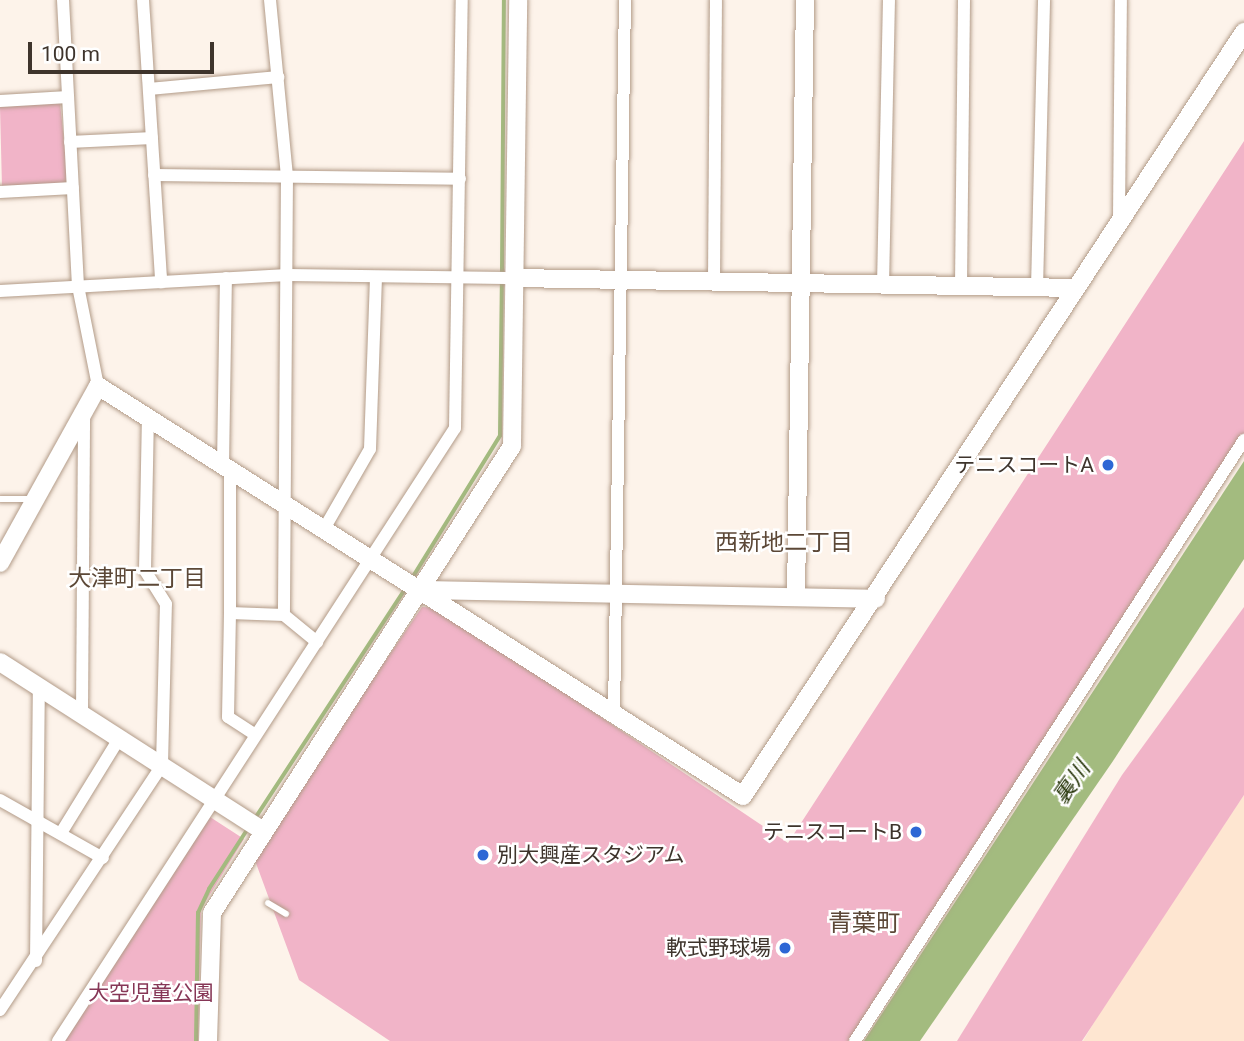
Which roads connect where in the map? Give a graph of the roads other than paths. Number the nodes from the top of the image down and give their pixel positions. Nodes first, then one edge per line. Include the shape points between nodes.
1 (63, 0) edge
2 (143, 0) edge
3 (270, 0) edge
4 (462, 0) edge
5 (518, 0) edge
6 (625, 0) edge
7 (716, 0) edge
8 (805, 0) edge
9 (889, 0) edge
10 (964, 0) edge
11 (1044, 0) edge
12 (1121, 0) edge
13 (1244, 32) edge
14 (278, 78) junction
15 (149, 89) junction
16 (68, 97) junction
17 (0, 101) edge
18 (152, 138) junction
19 (71, 142) junction
20 (154, 175) junction
21 (287, 175) junction
22 (460, 179) junction
23 (73, 188) junction
24 (0, 192) edge
25 (1119, 218) junction
26 (288, 275) junction
27 (376, 277) junction
28 (226, 278) junction
29 (459, 278) junction
30 (506, 278) junction
31 (621, 281) junction
32 (161, 282) junction
33 (714, 282) junction
34 (801, 284) junction
35 (883, 285) junction
36 (78, 286) junction
37 (961, 286) junction
38 (1037, 288) junction
39 (1074, 288) junction
40 (0, 290) edge
41 (98, 386) junction
42 (84, 411) junction
43 (148, 417) junction
44 (1244, 440) edge
45 (227, 467) junction
46 (0, 499) edge
47 (36, 499) junction
48 (286, 505) junction
49 (324, 529) junction
50 (372, 559) junction
51 (0, 564) edge
52 (413, 585) junction
53 (616, 594) junction
54 (796, 597) junction
55 (876, 599) junction
56 (230, 613) junction
57 (284, 615) junction
58 (317, 642) junction
59 (0, 662) edge
60 (39, 685) junction
61 (82, 713) junction
62 (614, 714) junction
63 (256, 735) junction
64 (120, 737) junction
65 (162, 765) junction
66 (214, 799) junction
67 (0, 800) edge
68 (38, 820) junction
69 (262, 830) junction
70 (61, 833) junction
71 (103, 858) junction
72 (268, 903) dead end
73 (286, 914) dead end
74 (36, 961) junction
75 (0, 1010) edge
76 (58, 1041) edge
77 (208, 1041) edge
78 (855, 1041) edge

1 - 16 street
2 - 15 street
3 - 14 street
4 - 22 street
5 - 30 street
6 - 31 street
7 - 33 street
8 - 34 street
9 - 35 street
10 - 37 street
11 - 38 street
12 - 25 street
13 - 25 street
14 - 15 street
14 - 21 street
15 - 18 street
16 - 17 street
16 - 19 street
18 - 19 street
18 - 20 street
19 - 23 street
20 - 21 street
20 - 32 street
21 - 22 street
21 - 26 street
22 - 29 street
23 - 24 street
23 - 36 street
25 - 39 street
26 - 27 street
26 - 28 street
26 - 48 street
27 - 29 street
27 - 49 street via 370,449
28 - 32 street
28 - 45 street
29 - 30 street
29 - 50 street via 454,428
30 - 31 street
30 - 52 street via 512,446
31 - 33 street
31 - 53 street
32 - 36 street
33 - 34 street
34 - 35 street
34 - 54 street
35 - 37 street
36 - 40 street
36 - 41 street
37 - 38 street
38 - 39 street
39 - 55 street
41 - 42 street
41 - 43 street
42 - 47 street
42 - 61 street
43 - 45 street
43 - 65 street via 145,570 166,604
44 - 78 street
45 - 48 street
45 - 56 street
46 - 47 lane
47 - 51 street
48 - 49 street
48 - 57 street
49 - 50 street
50 - 52 street
50 - 58 street
52 - 53 street
52 - 62 street
52 - 69 street
53 - 54 street
53 - 62 street
54 - 55 street
55 - 62 street via 743,796
56 - 57 street
56 - 63 street via 228,717
57 - 58 street
58 - 63 street
59 - 60 street
60 - 61 street
60 - 68 street
61 - 64 street
63 - 66 street
64 - 65 street
64 - 70 street
65 - 66 street
65 - 71 street
66 - 69 street
66 - 76 street
67 - 68 street
68 - 70 street
68 - 74 street
69 - 77 street via 212,913
70 - 71 street
71 - 74 street
72 - 73 lane
74 - 75 street

